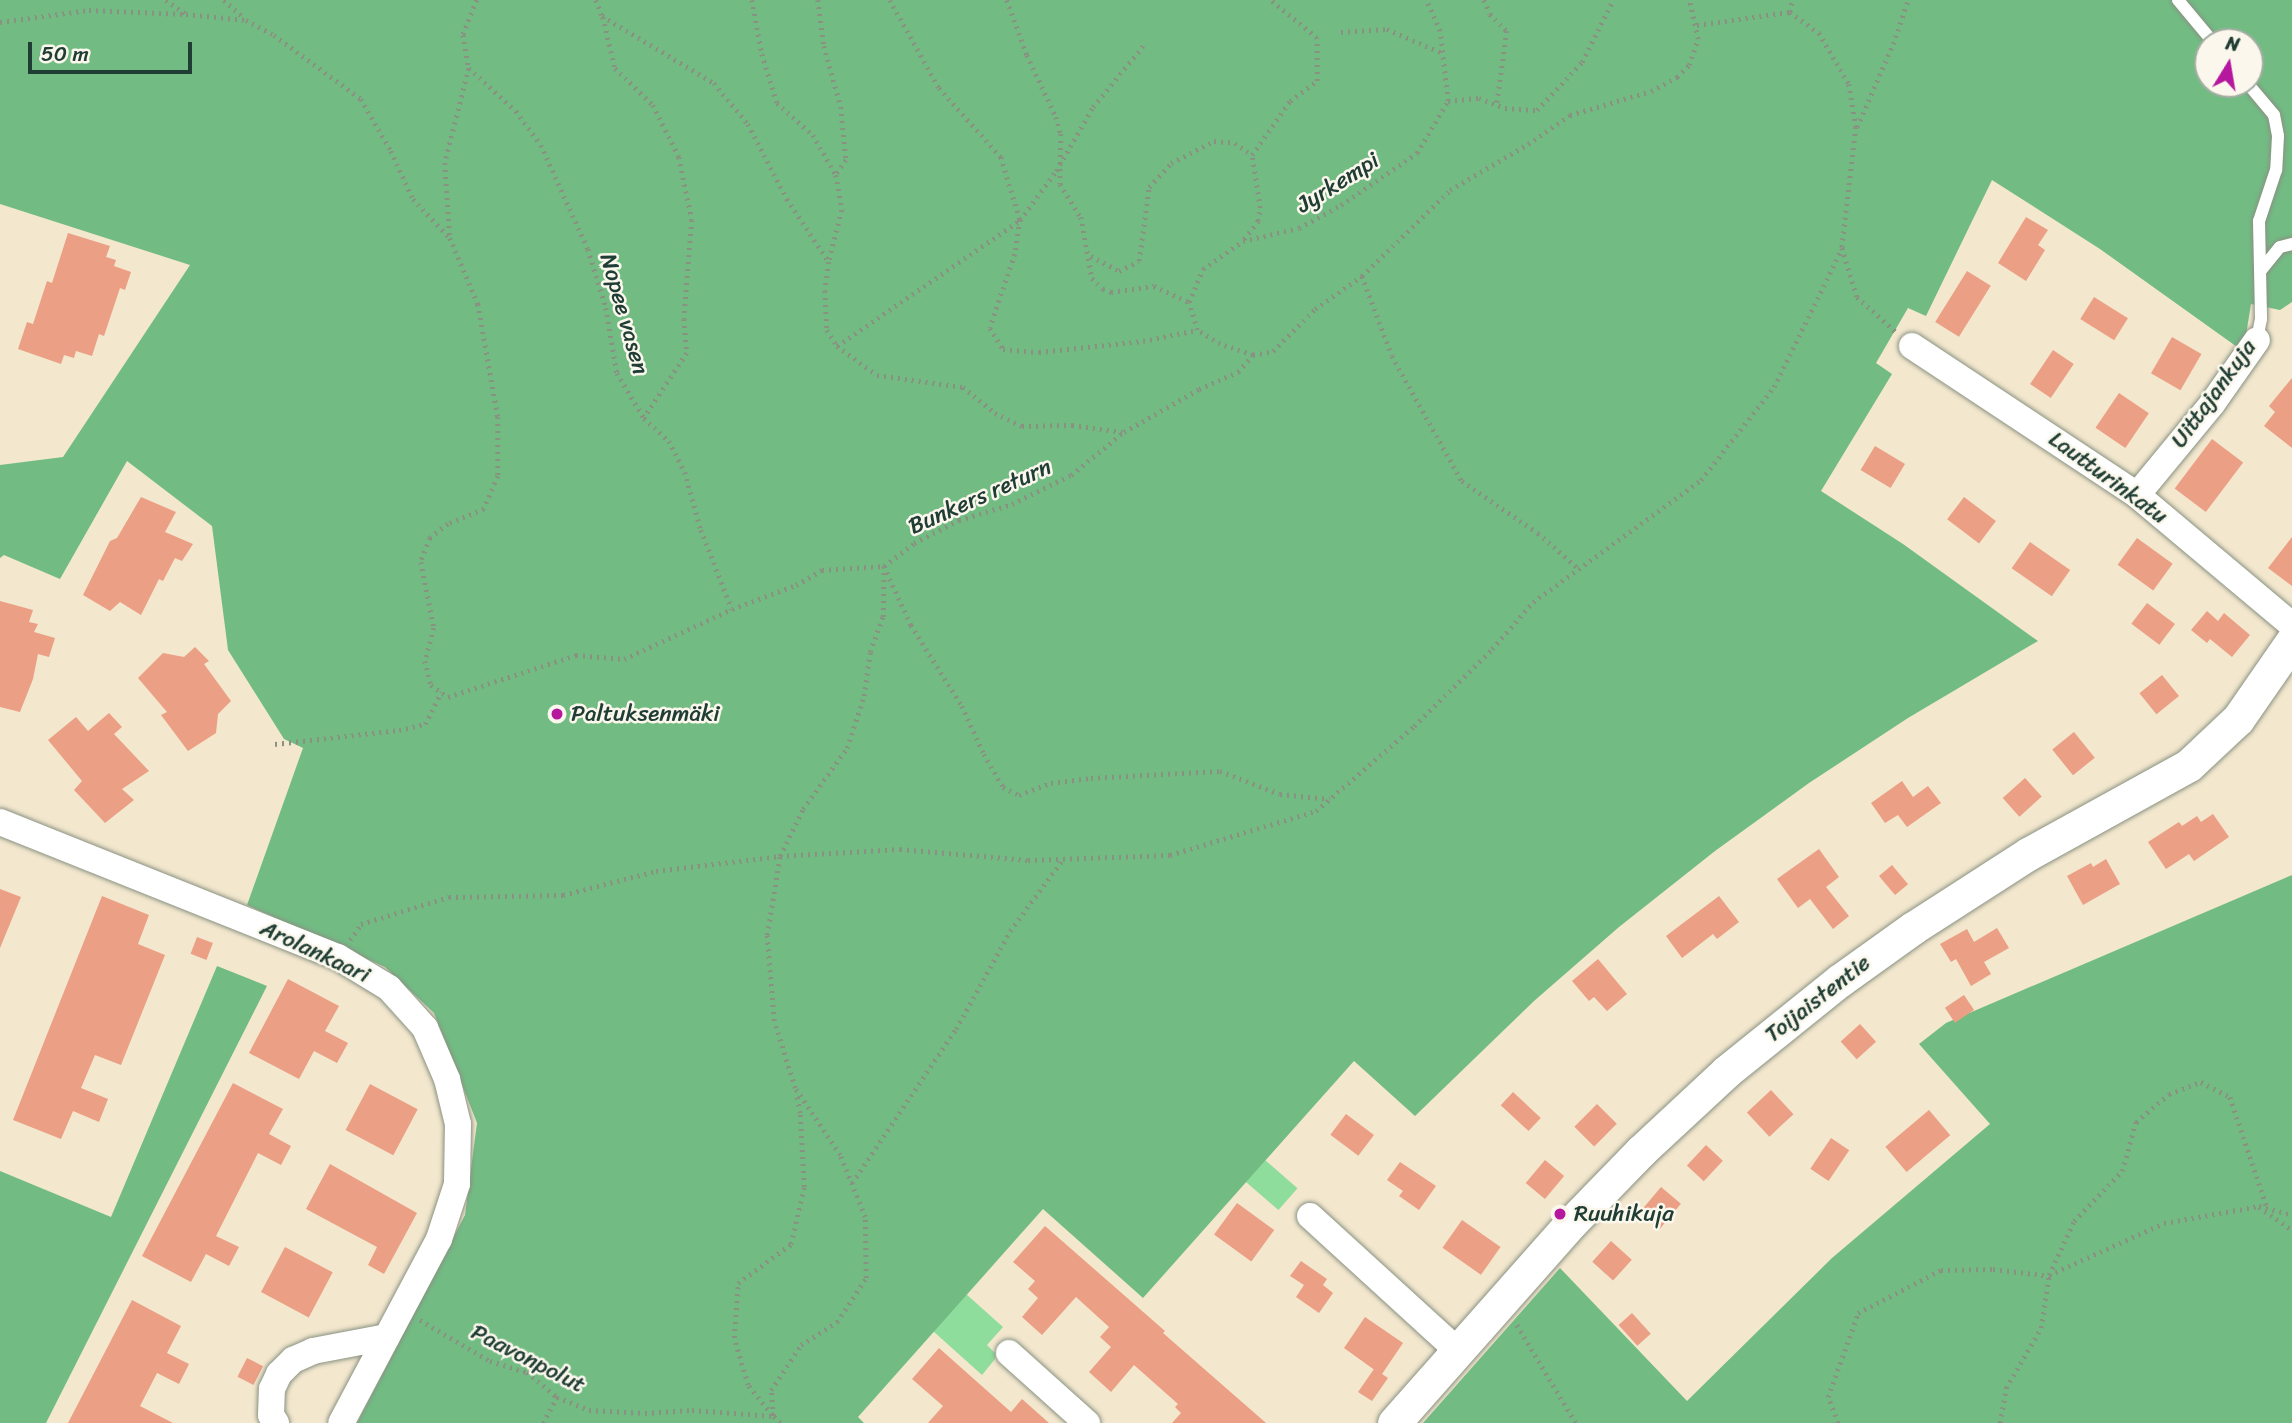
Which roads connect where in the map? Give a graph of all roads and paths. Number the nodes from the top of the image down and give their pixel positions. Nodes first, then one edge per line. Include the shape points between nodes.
1 (166, 0) edge
2 (224, 0) edge
3 (477, 0) edge
4 (596, 0) edge
5 (752, 0) edge
6 (818, 0) edge
7 (890, 0) edge
8 (1007, 0) edge
9 (1270, 0) edge
10 (1426, 0) edge
11 (1484, 0) edge
12 (1613, 0) edge
13 (1689, 0) edge
14 (1792, 0) edge
15 (1908, 0) edge
16 (2178, 0) edge
17 (1790, 12) junction
18 (186, 14) junction
19 (602, 16) junction
20 (246, 20) junction
21 (0, 22) edge
22 (1697, 25) junction
23 (2201, 28) edge
24 (1341, 32) dead end
25 (1143, 46) dead end
26 (1443, 53) junction
27 (469, 68) junction
28 (2260, 98) edge
29 (1448, 101) junction
30 (1497, 104) junction
31 (1856, 127) junction
32 (1252, 155) junction
33 (1061, 162) junction
34 (836, 175) junction
35 (1020, 220) junction
36 (450, 238) junction
37 (1243, 241) junction
38 (2292, 244) edge
39 (1842, 248) junction
40 (1090, 256) junction
41 (829, 262) junction
42 (2262, 269) junction
43 (1362, 276) junction
44 (1189, 302) junction
45 (1198, 330) junction
46 (2257, 340) joint
47 (837, 346) junction
48 (1912, 346) joint
49 (1253, 355) junction
50 (644, 418) junction
51 (1124, 432) junction
52 (2137, 495) junction
53 (884, 566) junction
54 (1580, 570) junction
55 (732, 609) junction
56 (2292, 625) edge
57 (2292, 640) edge
58 (441, 692) junction
59 (275, 744) dead end
60 (1330, 799) junction
61 (0, 822) edge
62 (780, 856) junction
63 (1063, 859) junction
64 (338, 957) junction
65 (795, 1088) junction
66 (852, 1184) junction
67 (2259, 1206) junction
68 (2267, 1207) junction
69 (2292, 1215) edge
70 (1310, 1216) dead end
71 (2292, 1230) edge
72 (2050, 1276) junction
73 (402, 1309) junction
74 (1511, 1315) dead end
75 (387, 1337) junction
76 (1457, 1350) junction
77 (1009, 1353) dead end
78 (557, 1396) junction
79 (773, 1416) junction
80 (276, 1423) edge
81 (341, 1423) edge
82 (543, 1423) edge
83 (780, 1423) edge
84 (1087, 1423) edge
85 (1394, 1423) edge
86 (1576, 1423) edge
87 (1838, 1423) edge
88 (2000, 1423) edge

1 - 18 path
2 - 20 path
3 - 27 path via 463,35
4 - 19 path
5 - 34 path via 777,103 813,135
6 - 34 path via 844,134 846,160
7 - 35 path via 939,88 1002,157
8 - 33 path via 1056,117
9 - 32 path via 1317,38 1317,81 1290,101
10 - 26 path via 1440,31
11 - 30 path via 1490,14 1507,31
12 - 30 path via 1582,62 1537,110
13 - 22 path
14 - 17 path
15 - 31 path
16 - 23 lane
17 - 22 path
17 - 31 path via 1819,33 1843,74
18 - 20 path
18 - 21 path via 89,10
19 - 41 path via 714,83 748,124
19 - 50 path via 615,68 653,105 679,158 692,220 684,318 687,353
20 - 36 path via 361,99 412,199
22 - 43 path, Bunkers return via 1695,53 1677,77 1651,91 1570,115 1450,190
24 - 26 path via 1387,29
25 - 33 path via 1093,107
26 - 29 path
27 - 36 path via 445,163
27 - 50 path, Nopee vasen via 516,111 541,145 588,249 606,308 617,373
28 - 42 lane, Uittajankuja via 2274,114 2278,136 2276,170 2259,221
29 - 30 path via 1479,98
29 - 37 path, Jyrkempi via 1417,153 1352,198 1299,228
31 - 39 path
32 - 37 path via 1260,208 1258,221
32 - 40 path via 1235,144 1214,141 1171,163 1149,187 1139,261 1119,271
33 - 35 path
33 - 40 path via 1060,184 1081,217
34 - 41 path via 842,210
35 - 45 path via 1015,254 990,328 1003,349 1039,352
35 - 47 path
36 - 58 path via 478,304 498,417 498,476 484,509 448,524 430,538 421,562 434,628 425,661 431,685
37 - 44 path, Jyrkempi via 1203,269
38 - 42 lane via 2280,247
39 - 48 path via 1857,296
39 - 54 path via 1774,387 1701,480
40 - 44 path via 1092,278 1103,289 1154,286
41 - 47 path via 827,330
42 - 46 lane, Uittajankuja
43 - 49 path, Bunkers return via 1315,309 1273,351
43 - 54 path via 1392,356 1462,481 1538,533
44 - 45 path
45 - 49 path via 1220,344
46 - 52 street, Uittajankuja via 2212,404
47 - 51 path via 877,375 963,387 995,413 1021,425
48 - 52 street, Lautturinkatu
49 - 51 path, Bunkers return via 1238,372
50 - 55 path, Nopee vasen via 669,441 685,472 701,530
51 - 53 path, Bunkers return via 1071,475 1012,503 958,520 914,542
52 - 56 street, Lautturinkatu
53 - 55 path via 822,570
53 - 60 path via 911,625 962,706 1003,787 1019,796 1051,783 1091,778 1220,771 1280,794
53 - 62 path via 883,617 847,748 803,809
54 - 60 path via 1533,602 1414,726
55 - 58 path via 624,659 576,655 475,690 448,697
57 - 76 street, Toijaistentie via 2238,719 2197,759 2016,861 1924,920 1727,1071 1614,1179
58 - 59 path via 425,724
60 - 63 path via 1316,811 1170,856
61 - 64 street, Arolankaari
62 - 63 path via 900,849
62 - 64 path via 656,871 563,895 449,897 362,924
62 - 65 path via 767,935 774,1021
63 - 66 path via 1010,931 956,1029
64 - 73 street, Arolankaari via 389,988 425,1028 447,1079 458,1124 457,1184 451,1209
65 - 66 path via 840,1155
65 - 79 path via 804,1186 791,1244 738,1283 734,1338 748,1385
66 - 79 path via 865,1217 866,1278 837,1322 801,1345 778,1379 771,1390
67 - 68 path
67 - 71 path
67 - 72 path via 2164,1223
68 - 69 path
68 - 72 path via 2230,1097 2201,1082 2169,1094 2136,1122 2122,1171 2074,1221
70 - 76 street
72 - 87 path via 1993,1269 1941,1270 1858,1313 1828,1397
72 - 88 path via 2041,1328 2006,1388
73 - 75 street, Arolankaari
73 - 78 path, Paavonpolut via 490,1361 527,1373
74 - 86 path
75 - 80 street via 293,1360 272,1389 271,1415
75 - 81 street, Arolankaari
76 - 85 street, Toijaistentie
77 - 84 street
78 - 79 path, Paavonpolut via 589,1410
78 - 82 path
79 - 83 path

